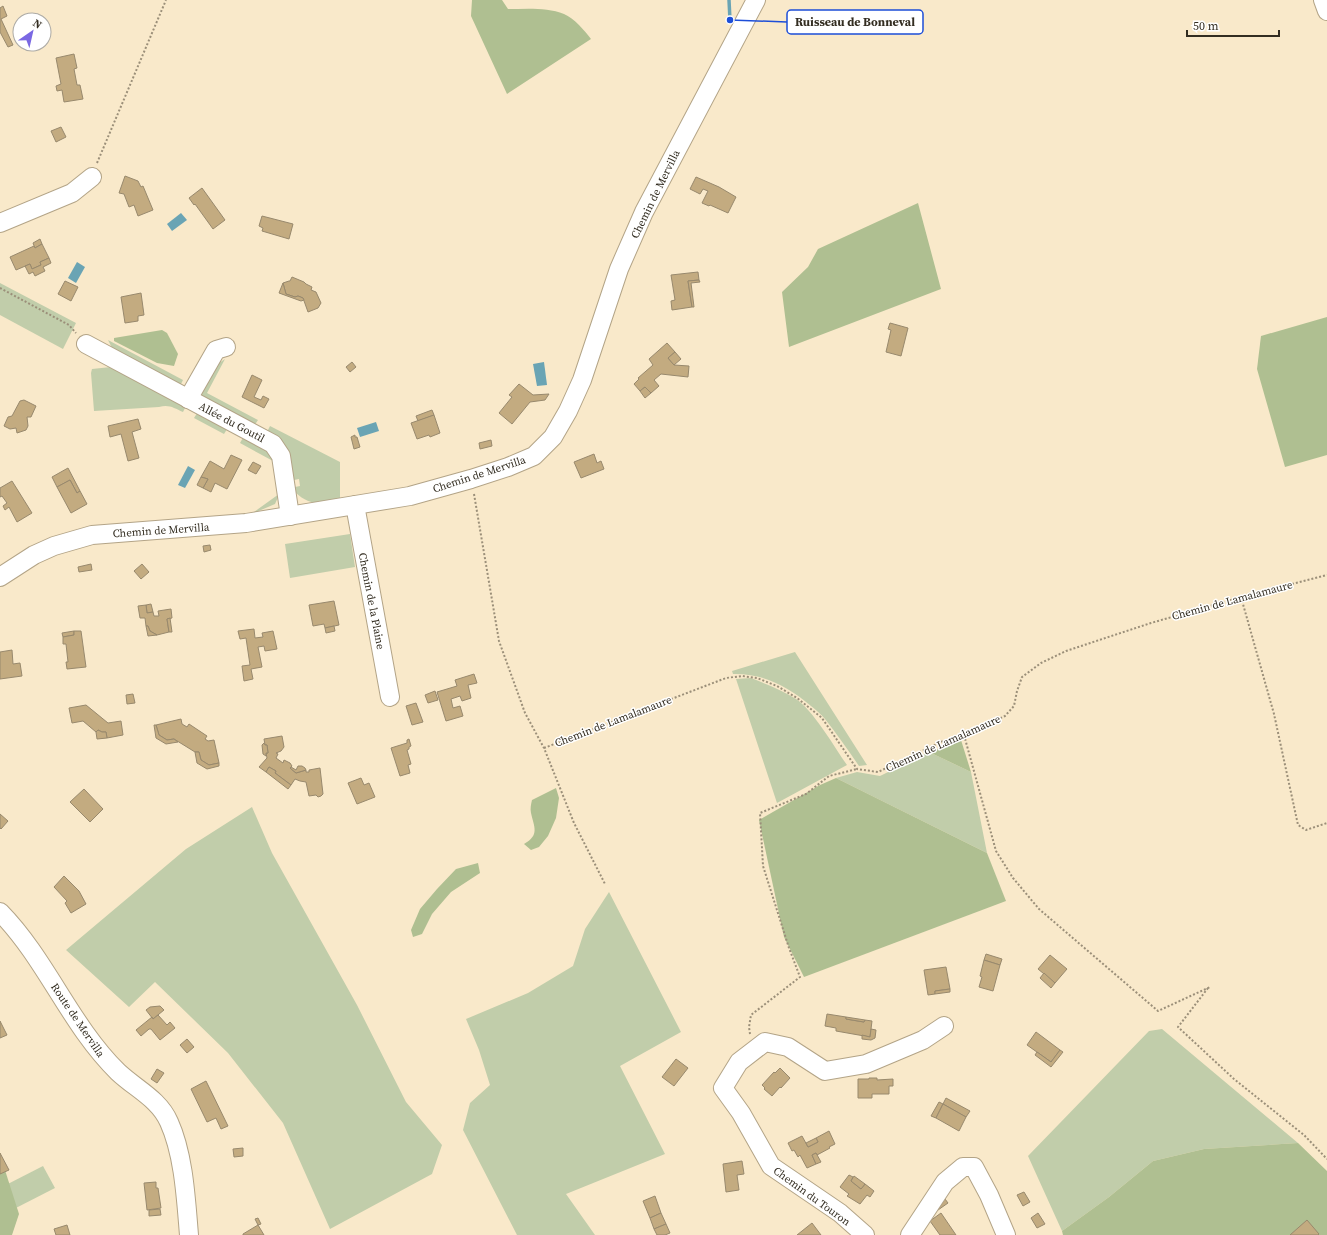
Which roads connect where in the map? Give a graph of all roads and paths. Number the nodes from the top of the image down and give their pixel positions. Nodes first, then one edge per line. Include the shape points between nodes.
1 (166, 0) edge
2 (756, 0) edge
3 (1323, 0) edge
4 (1327, 12) edge
5 (92, 177) joint
6 (0, 223) edge
7 (0, 288) edge
8 (86, 344) joint
9 (226, 346) dead end
10 (188, 399) junction
11 (471, 479) junction
12 (354, 505) junction
13 (290, 516) junction
14 (1327, 575) edge
15 (0, 577) edge
16 (1240, 597) junction
17 (390, 697) dead end
18 (964, 735) junction
19 (544, 748) junction
20 (857, 769) junction
21 (1327, 823) edge
22 (605, 884) dead end
23 (0, 912) edge
24 (944, 1026) dead end
25 (765, 1042) junction
26 (1327, 1159) edge
27 (189, 1235) edge
28 (865, 1235) edge
29 (910, 1235) edge
30 (1006, 1235) edge

1 - 5 path
2 - 11 street, Chemin de Mervilla via 644,212 619,269 582,380 553,437 534,456
3 - 4 street
5 - 6 street via 72,193
7 - 8 path via 69,325
8 - 10 street, Allée du Goutil
9 - 10 street, Allée du Goutil via 216,350
10 - 13 street, Allée du Goutil via 273,444 281,456
11 - 12 street, Chemin de Mervilla via 410,496
11 - 19 path via 499,641 525,713
12 - 13 street, Chemin de Mervilla
12 - 17 street, Chemin de la Plaine
13 - 15 street, Chemin de Mervilla via 246,523 92,535 34,555
14 - 16 path, Chemin de Lamalamaure
16 - 18 path, Chemin de Lamalamaure via 1144,625 1066,651 1041,663 1022,677 1014,706 1005,716
16 - 21 path via 1274,714 1298,825 1306,830
18 - 20 path, Chemin de Lamalamaure via 943,741 878,772
18 - 26 path via 996,851 1013,878 1039,910 1158,1011 1210,987 1178,1027 1234,1079 1304,1135
19 - 20 path, Chemin de Lamalamaure via 726,678 742,676 757,678 778,686 822,718
19 - 22 path via 574,823
20 - 25 path via 829,776 806,794 760,813 763,866 800,977 751,1015 750,1034
23 - 27 street, Route de Mervilla via 34,954 104,1058 160,1106 176,1141 186,1197
24 - 25 street via 923,1040 866,1064 825,1071 788,1047
25 - 28 street, Chemin du Touron via 739,1062 724,1088 771,1166 840,1213
29 - 30 street via 945,1182 963,1167 974,1167

